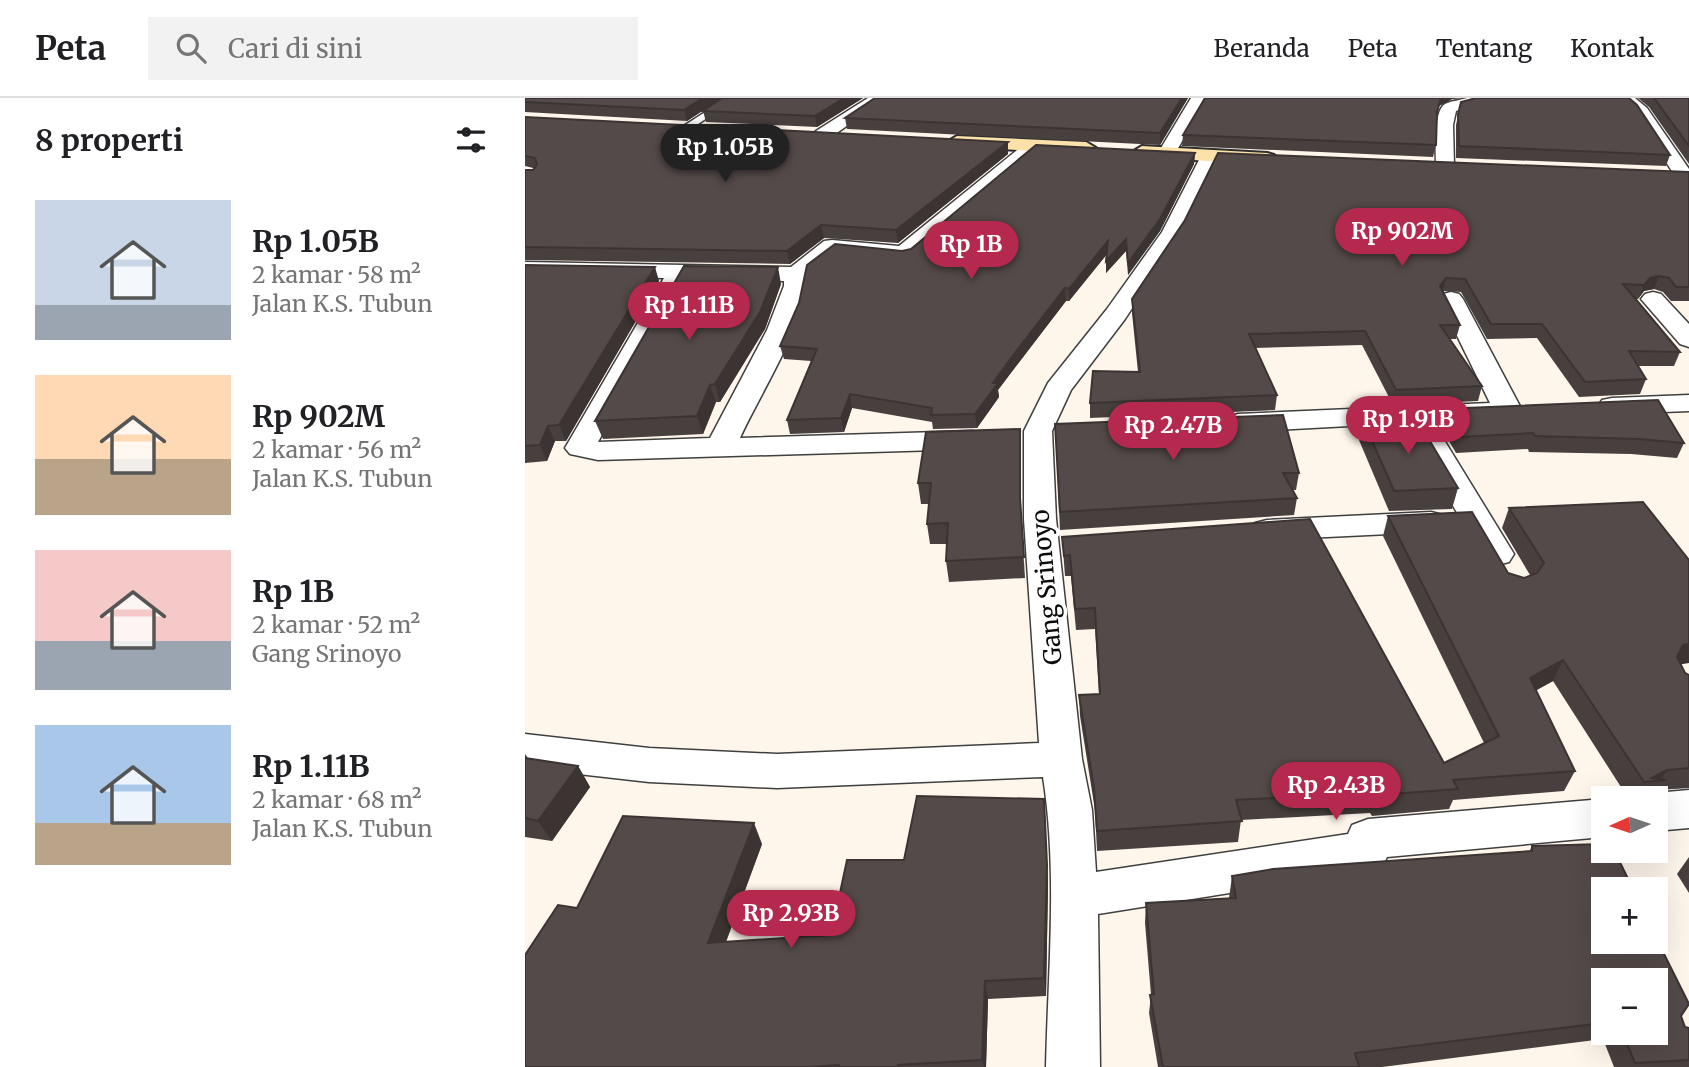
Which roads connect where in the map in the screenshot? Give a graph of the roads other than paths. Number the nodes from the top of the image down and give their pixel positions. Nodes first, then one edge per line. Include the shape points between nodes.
1 (732, 98) edge
2 (879, 98) edge
3 (1199, 98) edge
4 (1476, 98) edge
5 (1625, 98) edge
6 (660, 128) edge
7 (685, 129) junction
8 (722, 131) edge
9 (796, 134) edge
10 (822, 135) junction
11 (850, 137) edge
12 (944, 142) edge
13 (1033, 146) junction
14 (1103, 149) edge
15 (1128, 151) edge
16 (1167, 153) junction
17 (1210, 156) junction
18 (1289, 159) edge
19 (1419, 165) edge
20 (1452, 166) joint
21 (1657, 174) edge
22 (1686, 175) edge
23 (525, 269) edge
24 (680, 271) junction
25 (796, 274) junction
26 (1451, 299) dead end
27 (1653, 299) dead end
28 (1689, 338) edge
29 (1689, 402) edge
30 (1592, 406) edge
31 (1415, 415) junction
32 (1215, 424) edge
33 (1031, 435) junction
34 (721, 447) junction
35 (1476, 520) junction
36 (1238, 532) edge
37 (1515, 584) edge
38 (525, 751) edge
39 (1061, 759) junction
40 (1689, 808) edge
41 (1668, 810) edge
42 (1591, 819) edge
43 (1074, 897) junction
44 (1073, 1067) edge

1 - 7 lane
2 - 10 street
3 - 16 street
4 - 20 street via 1449,108 1445,125
5 - 22 street via 1641,111
6 - 7 street
7 - 8 street
9 - 10 street
10 - 11 street
12 - 13 street
13 - 14 street
13 - 25 street via 904,253 832,246
15 - 16 street
16 - 17 street
17 - 18 street
17 - 33 street, Gang Srinoyo via 1172,232 1058,389
19 - 20 street
21 - 22 street
23 - 24 street
24 - 25 street
24 - 34 street via 580,449
25 - 34 street via 797,292 784,322
26 - 31 street via 1522,409
27 - 28 street
29 - 30 street
31 - 32 street
31 - 35 street
33 - 34 street
33 - 39 street, Gang Srinoyo via 1057,544
35 - 36 street
35 - 37 street
38 - 39 street via 649,765 776,771
39 - 43 street, Gang Srinoyo via 1070,810
40 - 41 street
42 - 43 street via 1368,839 1367,851
43 - 44 street, Gang Srinoyo

